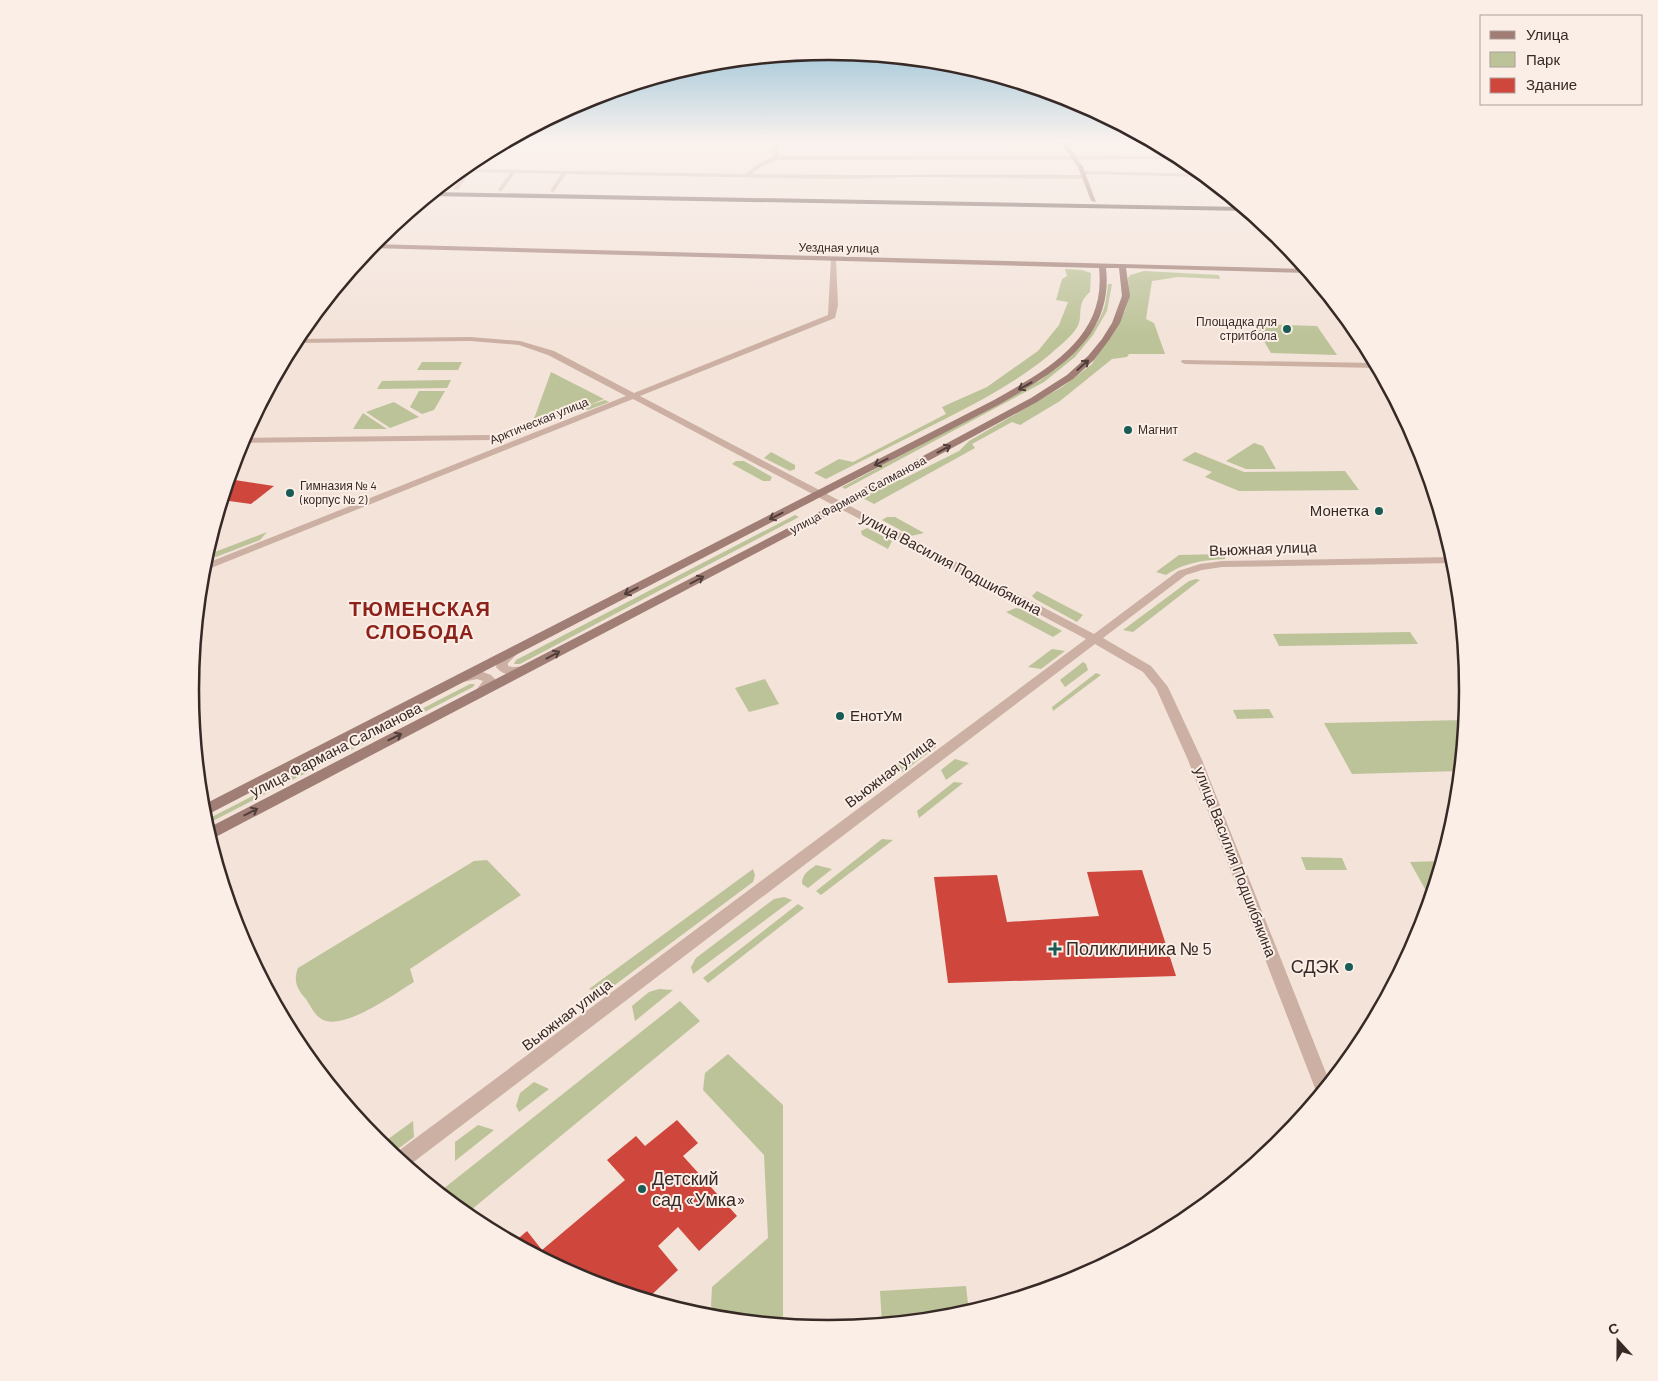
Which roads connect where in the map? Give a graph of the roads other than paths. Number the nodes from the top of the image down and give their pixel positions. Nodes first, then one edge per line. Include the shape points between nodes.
1 (1116, 206) edge
2 (1236, 209) edge
3 (382, 246) edge
4 (833, 259) junction
5 (1102, 266) junction
6 (1122, 266) junction
7 (1299, 271) edge
8 (305, 340) edge
9 (1185, 362) dead end
10 (1369, 366) edge
11 (635, 396) junction
12 (489, 438) dead end
13 (250, 441) edge
14 (819, 494) junction
15 (840, 505) junction
16 (1445, 560) edge
17 (211, 565) edge
18 (1095, 639) junction
19 (511, 654) junction
20 (528, 668) junction
21 (463, 678) junction
22 (479, 694) junction
23 (210, 808) edge
24 (215, 831) edge
25 (1322, 1083) edge
26 (406, 1158) edge

1 - 2 highway
3 - 4 street, Уездная улица
4 - 5 street, Уездная улица
4 - 11 street, Арктическая улица via 832,316
5 - 6 street, Уездная улица
5 -> 14 street, улица Фармана Салманова via 1100,310 1080,341 1038,379
6 - 7 street, Уездная улица
15 -> 6 street, улица Фармана Салманова via 1026,405 1070,377 1091,358 1116,322 1126,296
8 - 11 street, улица Василия Подшибякина via 470,339 520,343 551,353
9 - 10 street
11 - 14 street, улица Василия Подшибякина
11 - 17 street, Арктическая улица
12 - 13 street, Арктическая улица
14 - 15 street, улица Василия Подшибякина
14 -> 19 street, улица Фармана Салманова
15 - 18 street, улица Василия Подшибякина
20 -> 15 street, улица Фармана Салманова
16 - 18 street, Вьюжная улица via 1200,567 1182,573
18 - 25 street, улица Василия Подшибякина via 1147,669 1162,687 1195,760
18 - 26 street, Вьюжная улица
19 - 20 street, улица Фармана Салманова via 502,662 506,671
19 - 21 street, улица Фармана Салманова
20 - 22 street, улица Фармана Салманова
21 - 22 street, улица Фармана Салманова via 478,675 490,680
21 - 23 street, улица Фармана Салманова
24 -> 22 street, улица Фармана Салманова

